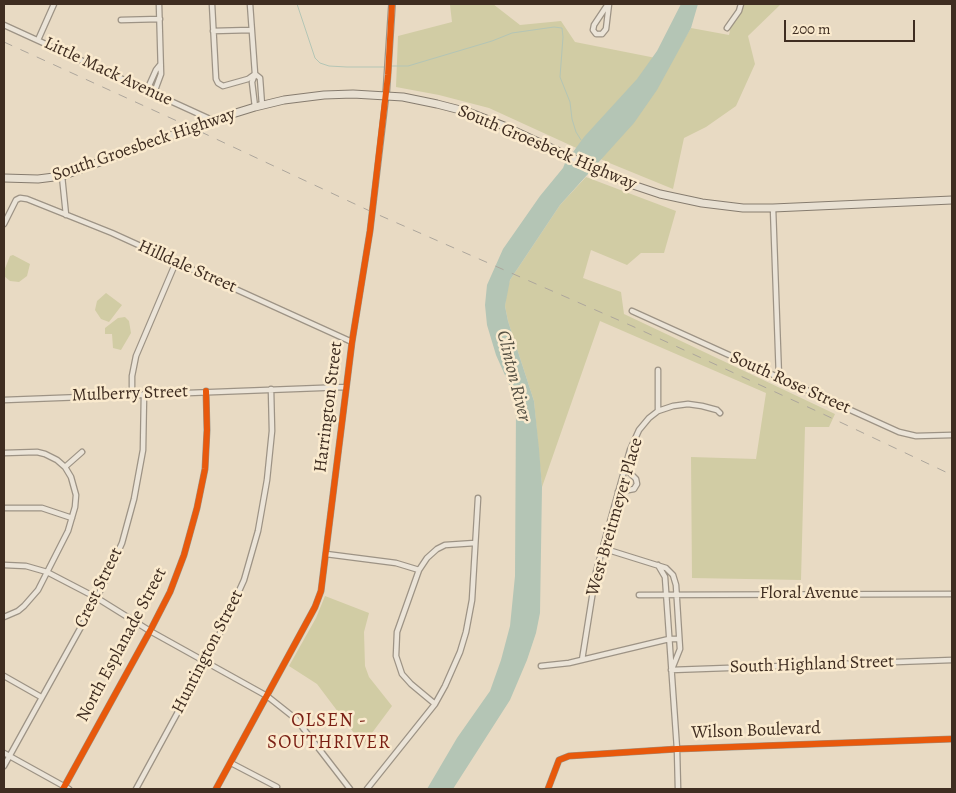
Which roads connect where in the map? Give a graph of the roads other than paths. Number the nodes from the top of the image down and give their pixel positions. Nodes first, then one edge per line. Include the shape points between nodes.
1 (54, 4) edge
2 (159, 4) edge
3 (212, 4) edge
4 (250, 4) edge
5 (392, 4) edge
6 (609, 4) edge
7 (741, 4) edge
8 (160, 19) junction
9 (121, 20) dead end
10 (4, 25) edge
11 (727, 28) dead end
12 (251, 30) junction
13 (213, 31) junction
14 (38, 40) junction
15 (160, 65) junction
16 (255, 74) junction
17 (147, 90) junction
18 (154, 94) junction
19 (386, 96) junction
20 (258, 106) junction
21 (213, 120) junction
22 (62, 176) junction
23 (4, 178) edge
24 (952, 200) edge
25 (773, 208) junction
26 (66, 215) junction
27 (4, 224) edge
28 (176, 262) junction
29 (632, 311) dead end
30 (352, 342) junction
31 (658, 370) dead end
32 (780, 378) junction
33 (346, 387) junction
34 (271, 389) junction
35 (206, 392) junction
36 (132, 394) junction
37 (144, 394) junction
38 (4, 400) edge
39 (658, 412) junction
40 (720, 413) dead end
41 (952, 435) edge
42 (82, 452) dead end
43 (4, 453) edge
44 (65, 467) junction
45 (625, 468) junction
46 (618, 492) junction
47 (478, 498) dead end
48 (4, 508) edge
49 (72, 518) junction
50 (475, 542) junction
51 (602, 548) junction
52 (326, 554) junction
53 (4, 565) edge
54 (658, 565) junction
55 (419, 570) junction
56 (47, 572) junction
57 (666, 594) junction
58 (677, 594) junction
59 (952, 594) edge
60 (640, 595) dead end
61 (96, 598) junction
62 (4, 617) edge
63 (150, 631) junction
64 (669, 639) junction
65 (679, 639) junction
66 (582, 660) junction
67 (952, 660) edge
68 (206, 661) junction
69 (540, 666) dead end
70 (671, 670) junction
71 (4, 676) edge
72 (267, 696) junction
73 (42, 697) junction
74 (435, 704) junction
75 (952, 739) edge
76 (677, 749) junction
77 (4, 753) edge
78 (9, 756) junction
79 (231, 763) junction
80 (4, 766) edge
81 (277, 787) dead end
82 (65, 788) edge
83 (136, 789) edge
84 (216, 789) edge
85 (350, 789) edge
86 (367, 789) edge
87 (548, 789) edge
88 (678, 789) edge

1 - 14 street
2 - 8 street
3 - 13 street
4 - 12 street
5 - 19 street, Harrington Street
6 - 6 street via 594,25 596,34 602,34 606,29
7 - 11 street
8 - 9 street
8 - 15 street
10 - 14 street, Little Mack Avenue
12 - 13 street
12 - 16 street
13 - 16 street via 219,84 223,86
14 - 17 street, Little Mack Avenue
15 - 17 street
15 - 18 street via 161,74
16 - 20 street via 252,82
16 - 20 street via 260,78
17 - 18 street, Little Mack Avenue
18 - 21 street, Little Mack Avenue
19 - 20 main road, South Groesbeck Highway via 334,94
19 - 25 main road, South Groesbeck Highway via 423,100 468,112 644,189 724,206
19 - 30 street, Harrington Street via 370,231
20 - 21 main road, South Groesbeck Highway
21 - 22 main road, South Groesbeck Highway
22 - 23 main road, South Groesbeck Highway
22 - 26 street
24 - 25 main road, South Groesbeck Highway
25 - 32 street
26 - 27 street, Hilldale Street via 20,198
26 - 28 street, Hilldale Street
28 - 30 street, Hilldale Street
28 - 36 street via 136,356
29 - 32 street, South Rose Street
30 - 33 street, Harrington Street
31 - 39 street
32 - 41 street, South Rose Street via 898,432 916,436
33 - 34 street, Mulberry Street
33 - 52 street, Harrington Street
34 - 35 street, Mulberry Street
34 - 68 street, Huntington Street via 270,460 257,537 244,580
35 - 37 street, Mulberry Street
35 - 63 street, North Esplanade Street via 206,458 190,538
36 - 37 street, Mulberry Street
36 - 38 street, Mulberry Street
37 - 61 street, Crest Street via 143,450 134,499 122,542
39 - 40 street, West Breitmeyer Place via 688,404
39 - 45 street, West Breitmeyer Place via 639,430
42 - 44 street
43 - 44 street via 42,453
44 - 49 street via 75,487
45 - 46 street, West Breitmeyer Place
45 - 46 street via 637,484 634,489
46 - 51 street, West Breitmeyer Place
47 - 50 street
48 - 49 street via 42,508
49 - 56 street
50 - 55 street via 445,546 432,553
50 - 74 street via 472,600 466,632
51 - 54 street
51 - 66 street, West Breitmeyer Place via 591,595
52 - 55 street via 396,563
52 - 72 street, Harrington Street via 321,591 315,607
53 - 56 street via 26,566
54 - 57 street via 664,574
54 - 58 street via 672,573
55 - 74 street via 397,632 395,650 406,679
56 - 61 street
56 - 62 street via 30,600 18,611
57 - 58 street, Floral Avenue
57 - 60 street, Floral Avenue
57 - 64 street
58 - 59 street, Floral Avenue
58 - 65 street
61 - 63 street
61 - 73 street, Crest Street
63 - 68 street
63 - 82 street, North Esplanade Street
64 - 65 street
64 - 66 street
64 - 70 street
65 - 70 street via 678,656
66 - 69 street
67 - 70 street, South Highland Street
68 - 72 street
68 - 83 street, Huntington Street
70 - 76 street
71 - 73 street
72 - 79 street, Harrington Street
72 - 85 street via 296,719
73 - 78 street, Crest Street
74 - 86 street
75 - 76 street, Wilson Boulevard
76 - 87 street, Wilson Boulevard via 560,758
76 - 88 street
77 - 78 street
78 - 80 street, Crest Street
78 - 82 street
79 - 81 street
79 - 84 street, Harrington Street

